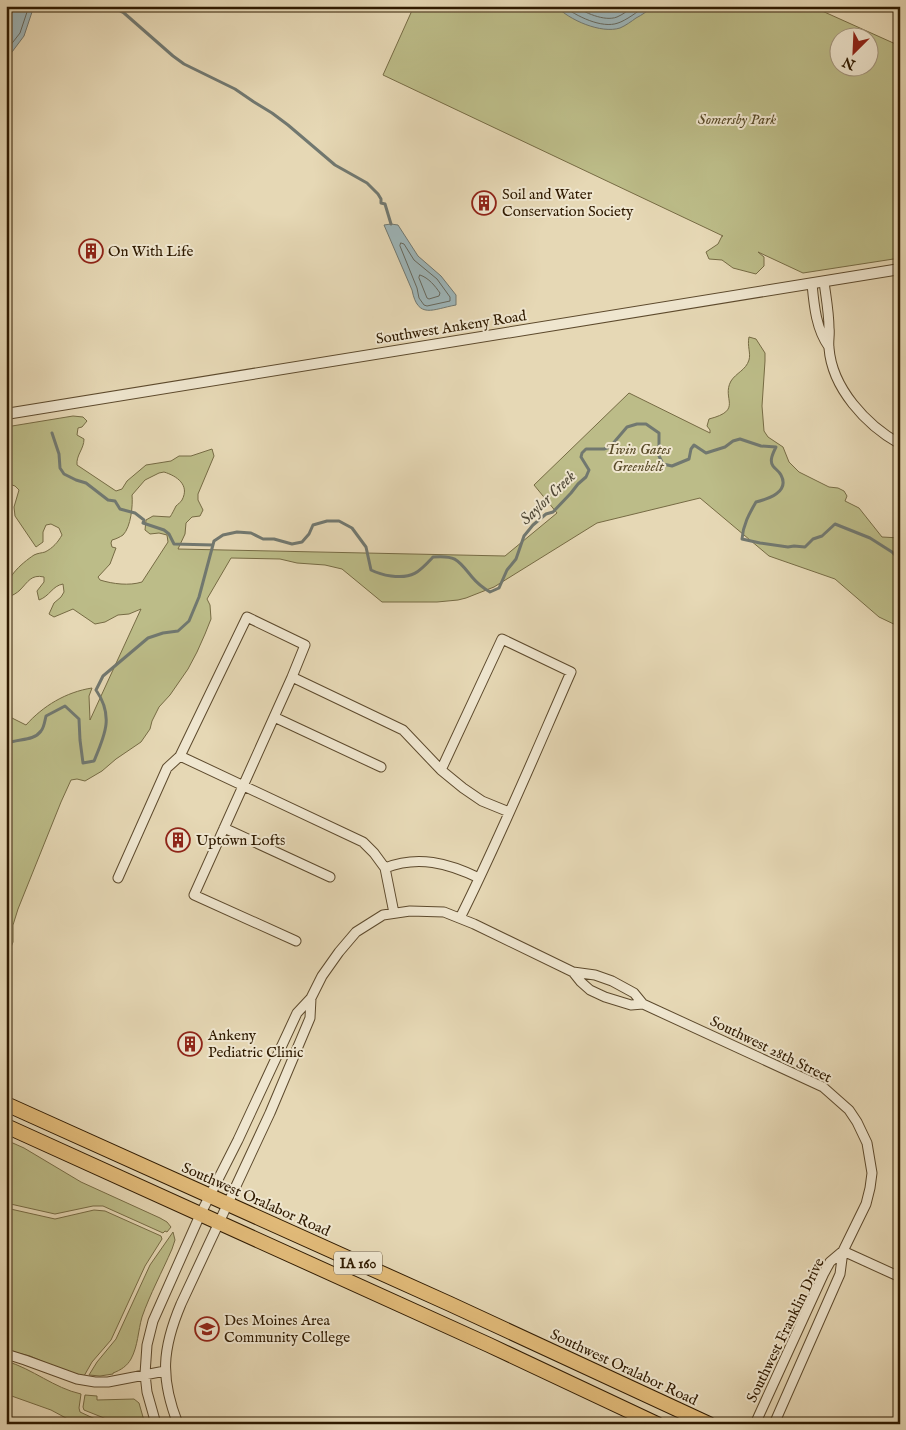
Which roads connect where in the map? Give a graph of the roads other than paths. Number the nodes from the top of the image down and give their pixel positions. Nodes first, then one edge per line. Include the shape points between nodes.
1 (900, 269) edge
2 (824, 282) junction
3 (812, 284) junction
4 (829, 347) junction
5 (6, 414) edge
6 (900, 444) edge
7 (292, 677) junction
8 (274, 718) junction
9 (180, 756) junction
10 (381, 767) dead end
11 (441, 770) junction
12 (243, 785) junction
13 (509, 812) junction
14 (224, 828) junction
15 (385, 868) junction
16 (330, 877) dead end
17 (118, 878) dead end
18 (479, 878) junction
19 (394, 913) junction
20 (460, 918) junction
21 (296, 941) dead end
22 (573, 972) junction
23 (311, 998) junction
24 (643, 1004) junction
25 (6, 1104) edge
26 (6, 1126) edge
27 (867, 1143) joint
28 (210, 1196) junction
29 (227, 1204) junction
30 (200, 1215) junction
31 (219, 1223) junction
32 (844, 1251) junction
33 (900, 1277) edge
34 (6, 1354) edge
35 (165, 1371) junction
36 (145, 1374) junction
37 (156, 1424) edge
38 (178, 1424) edge
39 (657, 1424) edge
40 (709, 1424) edge
41 (755, 1424) edge
42 (774, 1424) edge

1 - 2 street, Southwest Ankeny Road
2 - 3 street, Southwest Ankeny Road
2 - 4 street
3 - 4 street via 819,327
3 - 5 street, Southwest Ankeny Road
4 - 6 street via 836,375 849,398 871,424
7 - 8 street
7 - 9 street via 305,645 247,617
7 - 11 street via 403,730
8 - 10 street
8 - 12 street
9 - 12 street
9 - 17 street via 167,768
11 - 13 street via 482,801
11 - 13 street via 502,639 571,672
12 - 14 street
12 - 15 street via 363,842
13 - 18 street
14 - 16 street
14 - 21 street via 194,895
15 - 18 street via 396,863 427,861 459,868
15 - 19 street
18 - 20 street
19 - 20 street, Southwest 28th Street via 410,910 444,912
19 - 23 street, Southwest 28th Street via 383,915 356,932 322,976
20 - 22 street, Southwest 28th Street
22 - 24 street, Southwest 28th Street via 612,981 634,993
22 - 24 street, Southwest 28th Street via 590,990 605,997 631,1006
23 - 28 street via 297,1013
23 - 29 street via 310,1018
24 - 27 street, Southwest 28th Street via 823,1087 849,1110
25 - 28 main road, Southwest Oralabor Road / IA 160
26 - 30 main road, IA 160
27 - 32 street, Southwest Franklin Drive via 872,1173 870,1188
28 - 29 main road, Southwest Oralabor Road / IA 160
28 - 30 street
29 - 31 street
29 - 40 main road, Southwest Oralabor Road / IA 160
30 - 31 main road, IA 160
30 - 36 street via 153,1321
31 - 35 street via 174,1319 166,1350
31 - 39 main road, IA 160
32 - 33 street
32 - 41 street, Southwest Franklin Drive via 830,1262 824,1273
32 - 42 street, Southwest Franklin Drive via 840,1274
34 - 36 street via 77,1379 95,1382
35 - 36 street
35 - 38 street via 169,1398
36 - 37 street

